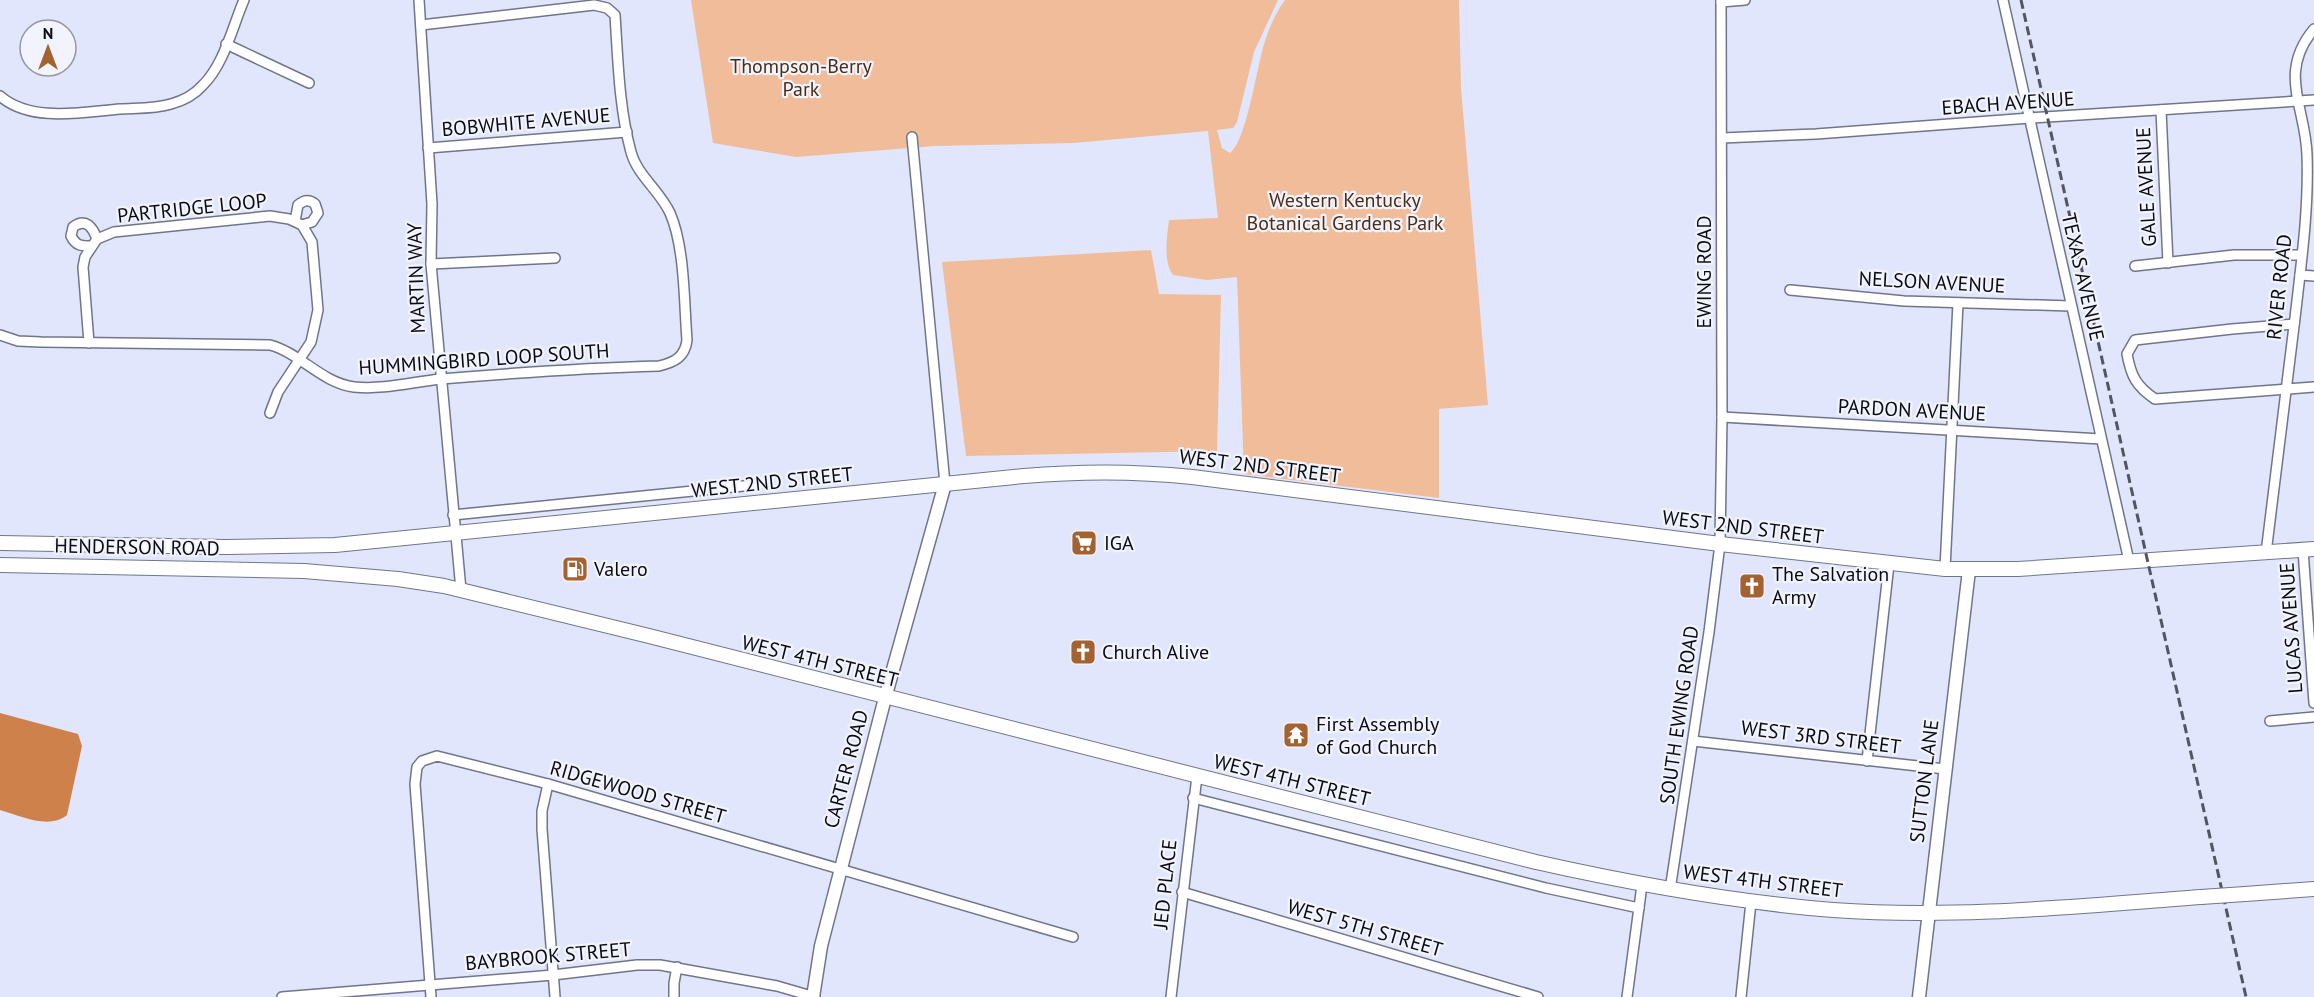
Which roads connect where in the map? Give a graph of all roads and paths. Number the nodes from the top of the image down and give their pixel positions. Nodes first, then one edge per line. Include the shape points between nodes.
1 (244, 0) edge
2 (419, 0) edge
3 (1745, 0) edge
4 (2003, 0) edge
5 (1721, 1) edge
6 (421, 25) junction
7 (2314, 30) edge
8 (226, 44) junction
9 (309, 83) dead end
10 (0, 96) edge
11 (2314, 100) edge
12 (2297, 101) junction
13 (2161, 110) junction
14 (2030, 118) junction
15 (627, 132) junction
16 (912, 137) dead end
17 (1722, 138) junction
18 (428, 148) junction
19 (2310, 187) edge
20 (2301, 255) junction
21 (555, 258) dead end
22 (2168, 263) junction
23 (431, 264) junction
24 (2135, 267) dead end
25 (2300, 275) junction
26 (2314, 276) edge
27 (1790, 290) dead end
28 (1958, 303) junction
29 (2071, 306) junction
30 (2294, 324) junction
31 (0, 335) edge
32 (89, 343) junction
33 (300, 358) junction
34 (440, 380) junction
35 (2314, 387) edge
36 (2287, 389) junction
37 (270, 413) dead end
38 (1722, 417) junction
39 (1950, 430) junction
40 (2101, 438) junction
41 (945, 484) junction
42 (753, 485) dead end
43 (717, 490) junction
44 (717, 508) junction
45 (453, 515) junction
46 (455, 535) junction
47 (0, 543) edge
48 (1720, 544) junction
49 (201, 546) joint
50 (2309, 550) edge
51 (2266, 553) junction
52 (2129, 561) junction
53 (1889, 564) junction
54 (0, 565) edge
55 (1945, 569) junction
56 (274, 570) joint
57 (1969, 570) junction
58 (461, 590) junction
59 (885, 698) junction
60 (2314, 703) edge
61 (2314, 717) edge
62 (2270, 721) dead end
63 (1693, 741) junction
64 (1867, 760) junction
65 (1945, 769) junction
66 (1197, 776) junction
67 (548, 784) junction
68 (1193, 798) junction
69 (841, 869) junction
70 (1642, 885) junction
71 (2314, 889) edge
72 (1670, 890) junction
73 (1182, 892) junction
74 (1751, 902) junction
75 (1639, 908) junction
76 (1929, 912) junction
77 (1073, 937) dead end
78 (677, 967) junction
79 (553, 975) junction
80 (430, 985) junction
81 (309, 996) edge
82 (282, 997) edge
83 (431, 997) edge
84 (555, 997) edge
85 (674, 997) edge
86 (814, 997) edge
87 (1172, 997) edge
88 (1538, 997) edge
89 (1627, 997) edge
90 (1741, 997) edge
91 (1919, 997) edge

1 - 8 street
2 - 6 street, MARTIN WAY
3 - 5 street
4 - 14 street, TEXAS AVENUE
5 - 17 street, EWING ROAD
6 - 15 street via 576,6 607,8 615,15
6 - 18 street, MARTIN WAY
7 - 12 street, RIVER ROAD via 2302,47 2294,82
8 - 9 street
8 - 10 street via 216,68 201,87 170,105 55,114 27,109
11 - 12 street, EBACH AVENUE
12 - 13 street, EBACH AVENUE
12 - 19 street, RIVER ROAD
13 - 14 street, EBACH AVENUE
13 - 22 street, GALE AVENUE
14 - 17 street, EBACH AVENUE
14 - 29 street, TEXAS AVENUE
15 - 18 street, BOBWHITE AVENUE
15 - 34 street, HUMMINGBIRD LOOP SOUTH via 637,165 666,205 675,228 682,269 686,348 677,360 659,366
16 - 41 street
17 - 38 street, EWING ROAD
18 - 23 street, MARTIN WAY
19 - 20 street, RIVER ROAD
20 - 22 street via 2234,255
20 - 25 street, RIVER ROAD
21 - 23 street
22 - 24 street
23 - 34 street, MARTIN WAY
25 - 26 street
25 - 30 street, RIVER ROAD
27 - 28 street, NELSON AVENUE
28 - 29 street, NELSON AVENUE
28 - 39 street
29 - 40 street, TEXAS AVENUE
30 - 36 street, RIVER ROAD
30 - 36 street via 2135,340 2127,354 2140,389 2155,399
31 - 32 street, HUMMINGBIRD LOOP SOUTH via 18,341
32 - 33 street, HUMMINGBIRD LOOP SOUTH via 258,343
32 - 33 street, PARTRIDGE LOOP via 83,267 94,243 125,230 280,217 298,223 314,250 318,310 315,333
33 - 34 street, HUMMINGBIRD LOOP SOUTH via 325,376 354,387
33 - 37 street, PARTRIDGE LOOP via 278,392
34 - 45 street, MARTIN WAY
35 - 36 street
36 - 51 street, RIVER ROAD
38 - 39 street, PARDON AVENUE
38 - 48 street, EWING ROAD
39 - 40 street, PARDON AVENUE
39 - 55 street
40 - 52 street, TEXAS AVENUE
41 - 44 main road, WEST 2ND STREET
41 - 48 main road, WEST 2ND STREET via 1073,472 1145,472
41 - 59 main road, CARTER ROAD
42 - 43 street, WEST 2ND STREET
43 - 44 street
43 - 45 street, WEST 2ND STREET
44 - 46 main road, WEST 2ND STREET
45 - 46 street, MARTIN WAY
46 - 49 main road, WEST 2ND STREET via 335,545
46 - 58 street, MARTIN WAY
47 - 49 main road, HENDERSON ROAD
48 - 53 main road, WEST 2ND STREET
48 - 63 street, SOUTH EWING ROAD
50 - 51 main road, WEST 2ND STREET
50 - 60 street, LUCAS AVENUE
51 - 52 main road, WEST 2ND STREET
52 - 57 main road, WEST 2ND STREET
53 - 55 main road, WEST 2ND STREET
53 - 64 street
54 - 56 main road, HENDERSON ROAD
55 - 57 main road, WEST 2ND STREET
56 - 58 main road, WEST 4TH STREET via 398,579
57 - 65 main road, SUTTON LANE
58 - 59 main road, WEST 4TH STREET
59 - 66 main road, WEST 4TH STREET
59 - 69 main road, CARTER ROAD
61 - 62 street
63 - 64 street, WEST 3RD STREET
63 - 72 street, SOUTH EWING ROAD
64 - 65 street, WEST 3RD STREET
65 - 76 main road, SUTTON LANE
66 - 68 street, JED PLACE
66 - 70 main road, WEST 4TH STREET
67 - 69 street, RIDGEWOOD STREET
67 - 79 street via 542,829
67 - 80 street, RIDGEWOOD STREET via 447,756 429,757 417,767 417,819
68 - 73 street, JED PLACE
68 - 75 street, WEST 4TH STREET
69 - 77 street, RIDGEWOOD STREET
69 - 86 main road, CARTER ROAD via 820,946
70 - 72 main road, WEST 4TH STREET
70 - 75 street
71 - 76 main road, WEST 4TH STREET, bridge
72 - 74 main road, WEST 4TH STREET
73 - 87 street, JED PLACE
73 - 88 street, WEST 5TH STREET
74 - 76 main road, WEST 4TH STREET via 1834,910
74 - 90 street
75 - 89 street
76 - 91 main road, SUTTON LANE
78 - 79 street, BAYBROOK STREET via 637,965
78 - 85 street
78 - 86 street, BAYBROOK STREET
79 - 80 street, BAYBROOK STREET
79 - 84 street
80 - 81 street, BAYBROOK STREET
80 - 83 street, RIDGEWOOD STREET
81 - 82 street, BAYBROOK STREET

